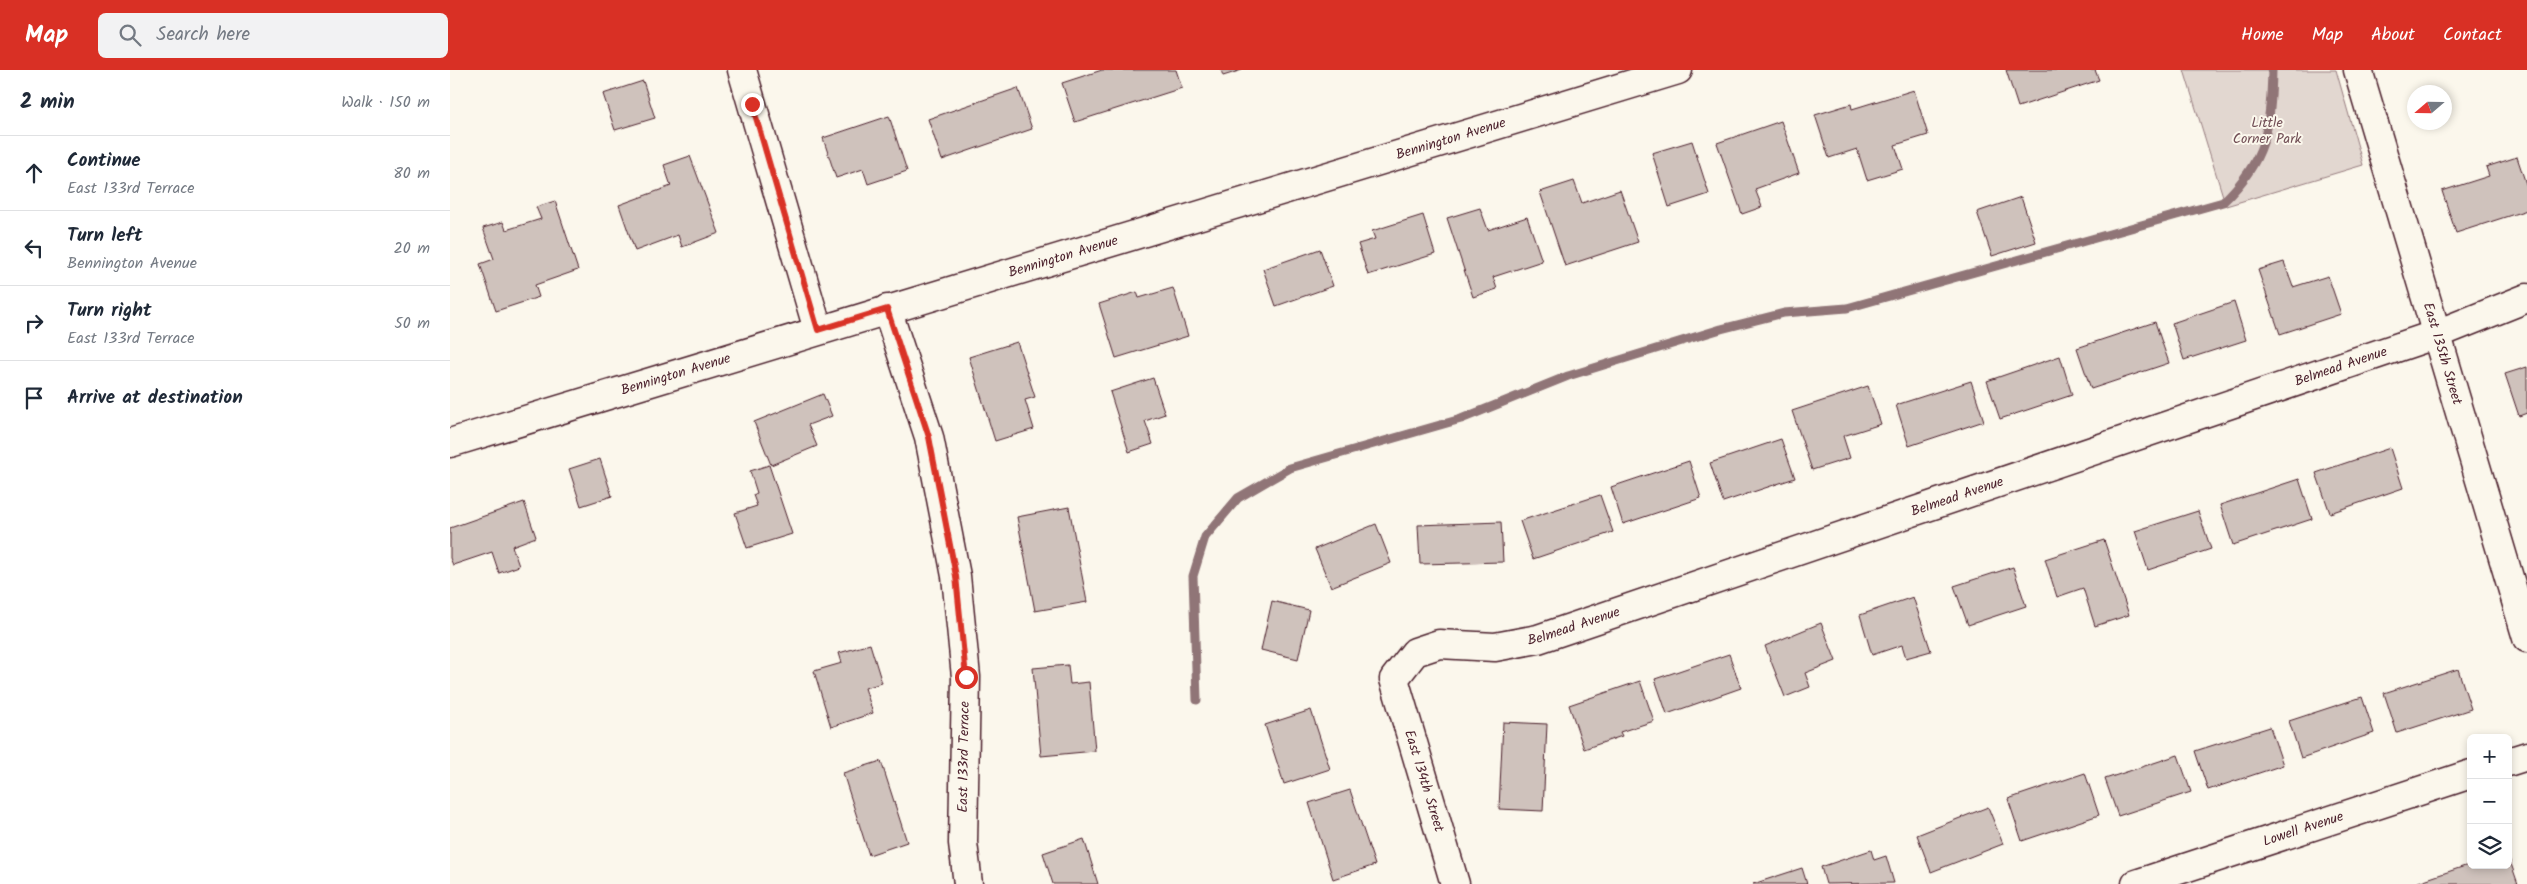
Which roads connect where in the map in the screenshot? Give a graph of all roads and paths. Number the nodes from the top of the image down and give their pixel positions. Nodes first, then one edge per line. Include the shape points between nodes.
1 (742, 70) edge
2 (1678, 70) edge
3 (2358, 70) edge
4 (2527, 298) edge
5 (887, 309) junction
6 (818, 330) junction
7 (2436, 334) junction
8 (450, 443) edge
9 (2527, 638) edge
10 (1394, 679) joint
11 (2527, 756) edge
12 (2512, 761) edge
13 (2467, 775) edge
14 (968, 884) edge
15 (1455, 884) edge
16 (2136, 884) edge

1 - 6 street
2 - 5 street, Bennington Avenue
3 - 7 street, East 135th Street
4 - 7 street, Belmead Avenue
5 - 6 street, Bennington Avenue
5 - 14 street, East 133rd Terrace via 929,437 956,576 966,677 963,843
6 - 8 street, Bennington Avenue
7 - 9 street, East 135th Street
7 - 10 street, Belmead Avenue via 1538,639 1495,648 1439,644 1415,652
10 - 15 street, East 134th Street
11 - 12 street
13 - 16 street, Lowell Avenue

